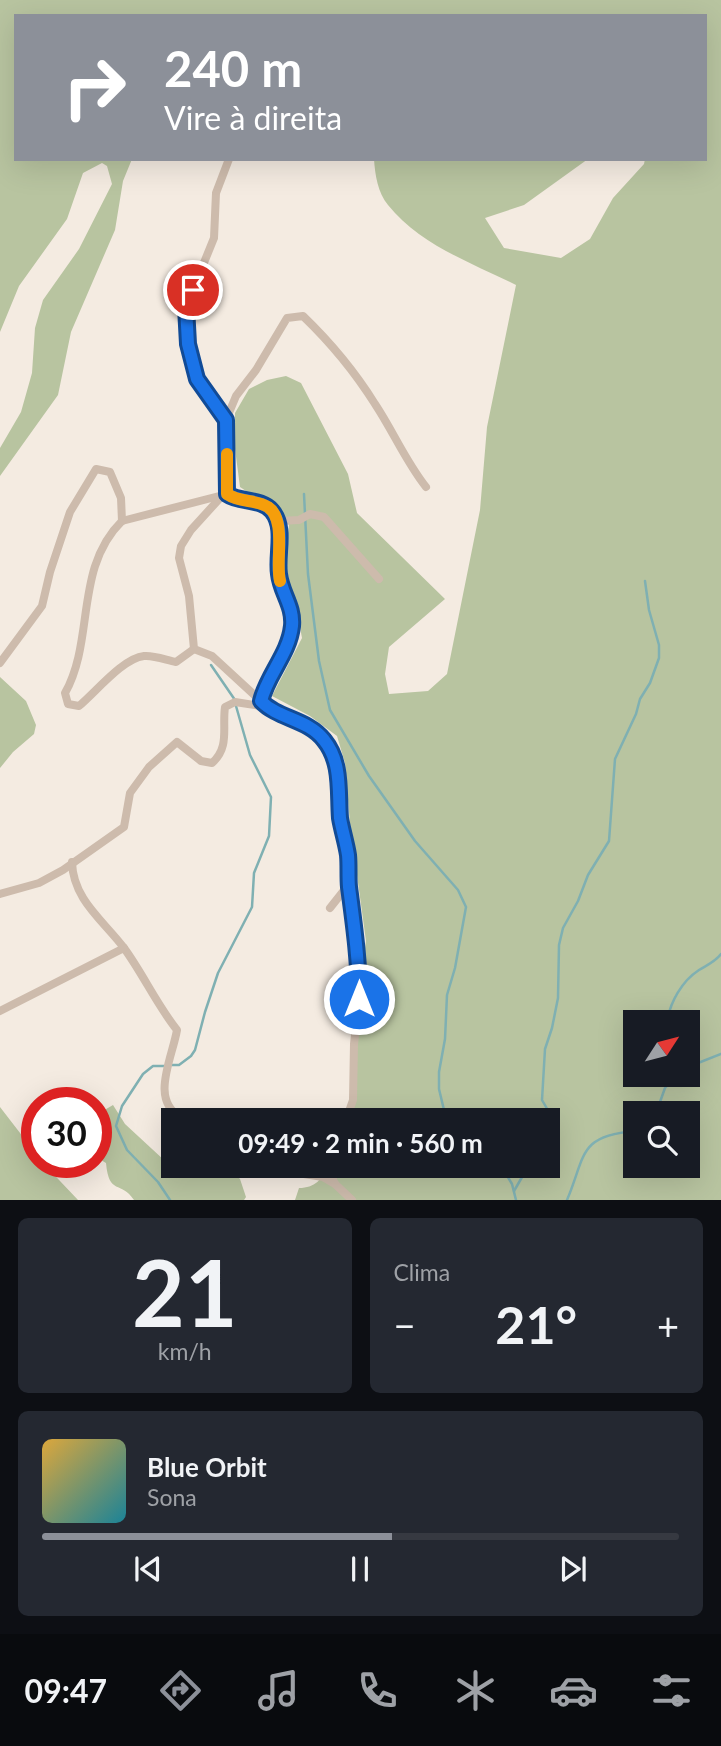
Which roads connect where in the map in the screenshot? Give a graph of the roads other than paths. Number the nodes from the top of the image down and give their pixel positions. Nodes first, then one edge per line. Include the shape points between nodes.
1 (228, 161) edge
2 (226, 420) junction
3 (426, 487) dead end
4 (227, 494) junction
5 (122, 521) junction
6 (278, 521) junction
7 (379, 579) dead end
8 (194, 649) junction
9 (0, 663) edge
10 (264, 705) junction
11 (72, 862) junction
12 (349, 884) junction
13 (0, 894) edge
14 (330, 908) dead end
15 (124, 948) junction
16 (0, 1011) edge
17 (170, 1108) edge
18 (350, 1108) edge
19 (325, 1178) edge
20 (332, 1178) edge
21 (335, 1184) junction
22 (352, 1200) edge

1 - 2 street via 216,193 214,238 186,307 188,344 197,379
2 - 3 street via 236,396 288,318 303,316 329,342 375,404
2 - 4 street
4 - 5 street
4 - 6 street via 270,508
4 - 8 street via 218,498 181,546
5 - 8 street via 111,531 89,587 74,677 65,693 68,704 79,706 135,659 145,656 176,662
5 - 9 street via 121,498 110,472 96,468 70,512 42,607
6 - 7 street via 299,520 310,514 324,517
6 - 10 street via 279,574 291,606 292,627 262,694
8 - 10 street via 212,656
10 - 11 street via 235,702 225,707 223,746 212,763 201,761 177,742 168,748 130,793 124,827
10 - 12 street via 312,729 332,753
11 - 13 street via 39,883
11 - 15 street via 79,893
12 - 14 street
12 - 18 street via 359,999
15 - 16 street
15 - 17 street via 177,1030 165,1079 164,1097
19 - 21 street
20 - 21 street
21 - 22 street

